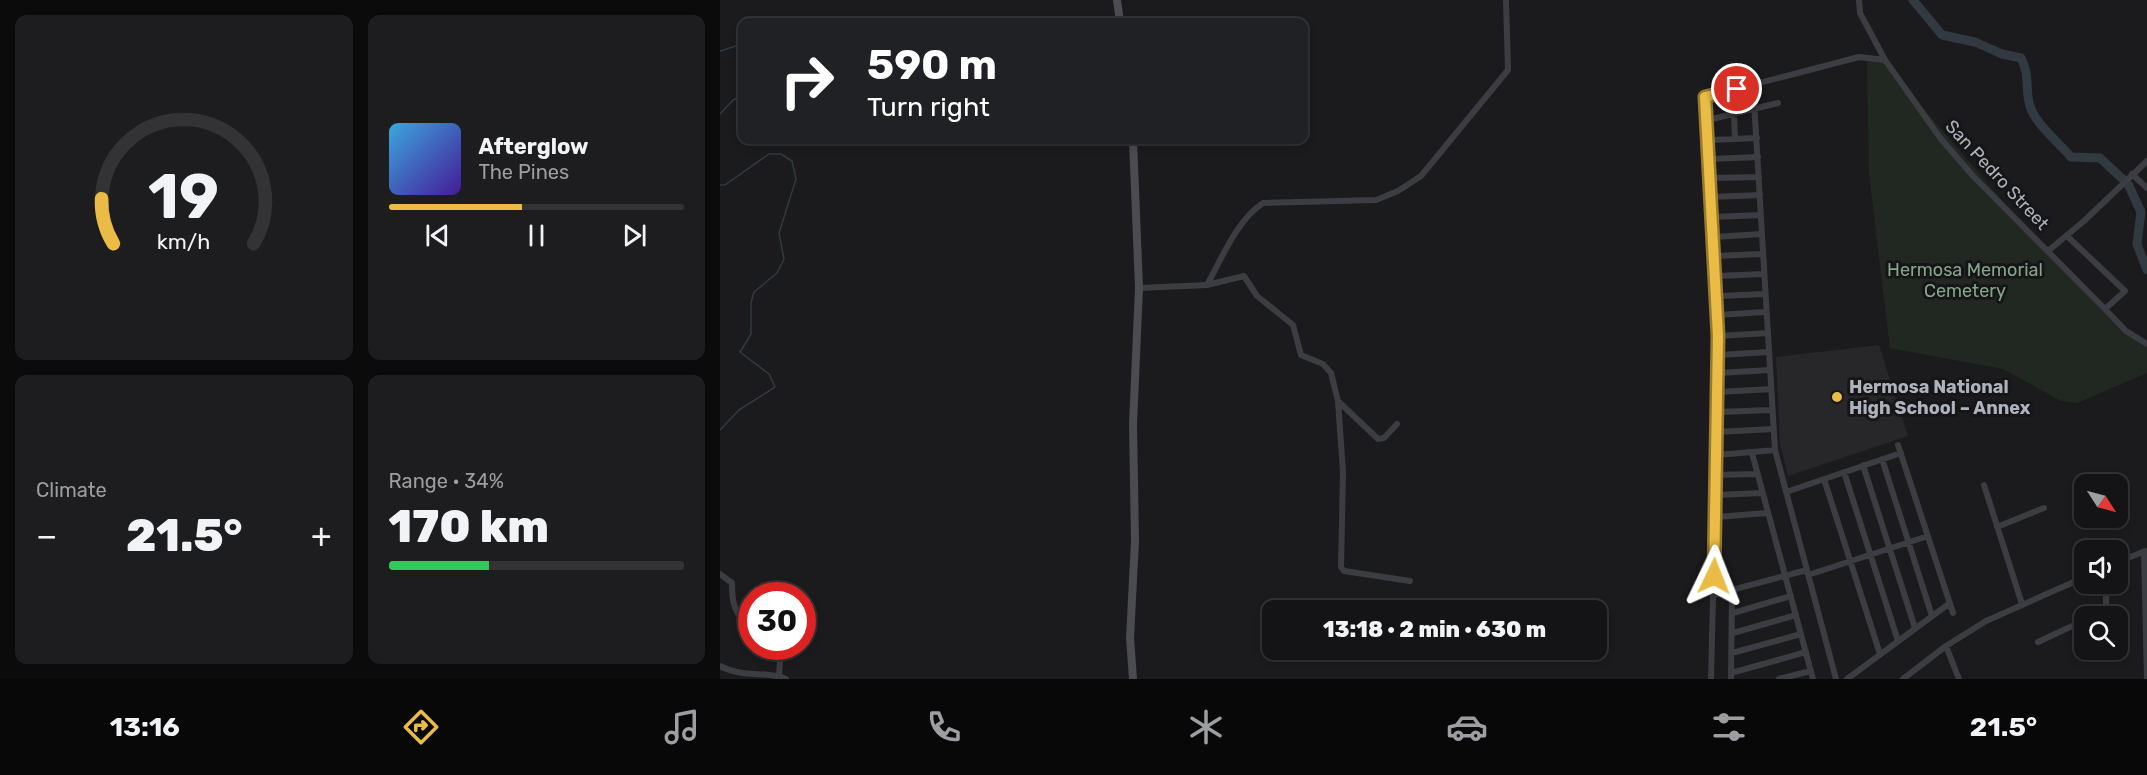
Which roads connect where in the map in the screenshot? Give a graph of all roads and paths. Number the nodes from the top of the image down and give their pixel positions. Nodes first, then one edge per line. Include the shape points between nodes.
1 (1117, 0) edge
2 (1506, 0) edge
3 (1859, 0) edge
4 (1119, 18) edge
5 (1885, 60) junction
6 (1753, 85) junction
7 (1778, 103) dead end
8 (1755, 108) junction
9 (1734, 113) junction
10 (1708, 120) junction
11 (1757, 138) junction
12 (1735, 139) junction
13 (1709, 140) junction
14 (1133, 144) edge
15 (1758, 157) junction
16 (1710, 159) junction
17 (2147, 161) edge
18 (2129, 176) junction
19 (1759, 177) junction
20 (1711, 178) junction
21 (2147, 188) edge
22 (1760, 195) junction
23 (1712, 197) junction
24 (1761, 215) junction
25 (1713, 218) junction
26 (1762, 234) junction
27 (2067, 236) junction
28 (1714, 237) junction
29 (2048, 251) junction
30 (1763, 254) junction
31 (1714, 256) junction
32 (1764, 274) junction
33 (1716, 276) junction
34 (1208, 285) junction
35 (1139, 288) junction
36 (1765, 294) junction
37 (1717, 296) junction
38 (2105, 309) junction
39 (1766, 312) junction
40 (1717, 315) junction
41 (1768, 333) junction
42 (1718, 336) junction
43 (2147, 344) edge
44 (1769, 352) junction
45 (1719, 355) junction
46 (1770, 370) junction
47 (1718, 373) junction
48 (1771, 389) junction
49 (1719, 392) junction
50 (1338, 401) junction
51 (1772, 410) junction
52 (1718, 412) junction
53 (1397, 424) dead end
54 (1772, 429) junction
55 (1717, 432) junction
56 (1898, 445) dead end
57 (1775, 450) junction
58 (1752, 453) junction
59 (1900, 453) junction
60 (1717, 455) junction
61 (1882, 459) junction
62 (1863, 465) junction
63 (1844, 472) junction
64 (1756, 474) junction
65 (1717, 475) junction
66 (1824, 479) junction
67 (1984, 485) dead end
68 (1785, 492) junction
69 (1762, 493) junction
70 (1716, 495) junction
71 (2044, 508) dead end
72 (1767, 513) junction
73 (1716, 516) junction
74 (1997, 527) junction
75 (1928, 536) junction
76 (1908, 542) junction
77 (1890, 549) junction
78 (2145, 551) edge
79 (1871, 555) junction
80 (2128, 558) edge
81 (1850, 561) junction
82 (1808, 572) junction
83 (720, 574) edge
84 (1785, 576) junction
85 (1410, 582) dead end
86 (2074, 582) edge
87 (1732, 591) junction
88 (1713, 595) junction
89 (1791, 596) junction
90 (1950, 603) junction
91 (2022, 604) junction
92 (1733, 613) junction
93 (1953, 613) dead end
94 (738, 614) edge
95 (1796, 615) junction
96 (1932, 616) junction
97 (2074, 625) edge
98 (1915, 628) junction
99 (1733, 633) junction
100 (1801, 634) junction
101 (1898, 641) junction
102 (2038, 642) dead end
103 (1946, 646) junction
104 (1806, 652) junction
105 (1732, 653) junction
106 (1880, 654) junction
107 (780, 660) edge
108 (720, 666) edge
109 (1811, 671) junction
110 (1731, 676) edge
111 (1792, 677) edge
112 (782, 678) edge
113 (1132, 679) edge
114 (1711, 679) edge
115 (1779, 679) edge
116 (1813, 679) edge
117 (1836, 679) edge
118 (1847, 679) edge
119 (1903, 679) edge
120 (1959, 679) edge
121 (2147, 679) edge

1 - 4 street
2 - 34 street via 1508,70 1421,176 1377,200 1263,203 1253,209 1235,235
3 - 5 street, San Pedro Street via 1860,13
5 - 6 street via 1859,57
5 - 29 street, San Pedro Street via 1941,139
6 - 8 street
6 - 10 street via 1705,97
7 - 8 street
8 - 9 street
8 - 11 street
9 - 10 street
9 - 12 street
10 - 13 street
11 - 12 street
11 - 15 street
12 - 13 street
13 - 16 street
14 - 35 street
15 - 16 street
15 - 19 street
16 - 20 street
17 - 18 street
18 - 21 street
18 - 27 street
19 - 20 street
19 - 22 street
20 - 23 street
22 - 23 street
22 - 24 street
23 - 25 street
24 - 25 street
24 - 26 street
25 - 28 street
26 - 28 street
26 - 30 street
27 - 29 street
27 - 38 street via 2125,291
28 - 31 street
29 - 38 street, San Pedro Street
30 - 31 street
30 - 32 street
31 - 33 street
32 - 33 street
32 - 36 street
33 - 37 street
34 - 35 street
34 - 50 street via 1244,276 1257,297 1293,325 1301,356 1323,364 1331,373
35 - 113 street via 1133,424
36 - 37 street
36 - 39 street
37 - 40 street
38 - 43 street, San Pedro Street via 2126,331
39 - 40 street
39 - 41 street
40 - 42 street
41 - 42 street
41 - 44 street
42 - 45 street
44 - 45 street
44 - 46 street
45 - 47 street
46 - 47 street
46 - 48 street
47 - 49 street
48 - 49 street
48 - 51 street
49 - 52 street
50 - 53 street via 1378,439
50 - 85 street via 1343,472 1341,567 1344,571
51 - 52 street
51 - 54 street
52 - 55 street
54 - 55 street
54 - 57 street
55 - 60 street
56 - 59 street
57 - 58 street
57 - 68 street
58 - 60 street
58 - 64 street
59 - 61 street
59 - 75 street
60 - 65 street
61 - 62 street
61 - 76 street
62 - 63 street
62 - 77 street
63 - 66 street
63 - 79 street
64 - 65 street
64 - 69 street
65 - 70 street
66 - 68 street
66 - 81 street
67 - 74 street
68 - 82 street
69 - 70 street
69 - 72 street
70 - 73 street
71 - 74 street
72 - 73 street
72 - 84 street
73 - 88 street
74 - 91 street
75 - 76 street
75 - 90 street
76 - 77 street
76 - 96 street
77 - 79 street
77 - 98 street
78 - 80 street
78 - 121 street
79 - 81 street
79 - 101 street
81 - 82 street
81 - 106 street
82 - 84 street
82 - 117 street
83 - 94 street via 732,583 733,604
84 - 87 street
84 - 89 street
86 - 91 street
87 - 88 street
87 - 92 street
88 - 114 street
89 - 92 street
89 - 95 street
90 - 93 street
90 - 96 street
91 - 103 street
92 - 99 street
95 - 99 street
95 - 100 street
96 - 98 street
97 - 102 street
98 - 101 street
99 - 105 street
100 - 104 street
100 - 105 street
101 - 106 street
103 - 119 street
103 - 120 street
104 - 109 street
104 - 110 street
105 - 110 street
106 - 118 street
107 - 112 street
108 - 112 street via 729,672
109 - 111 street
109 - 116 street
111 - 115 street

